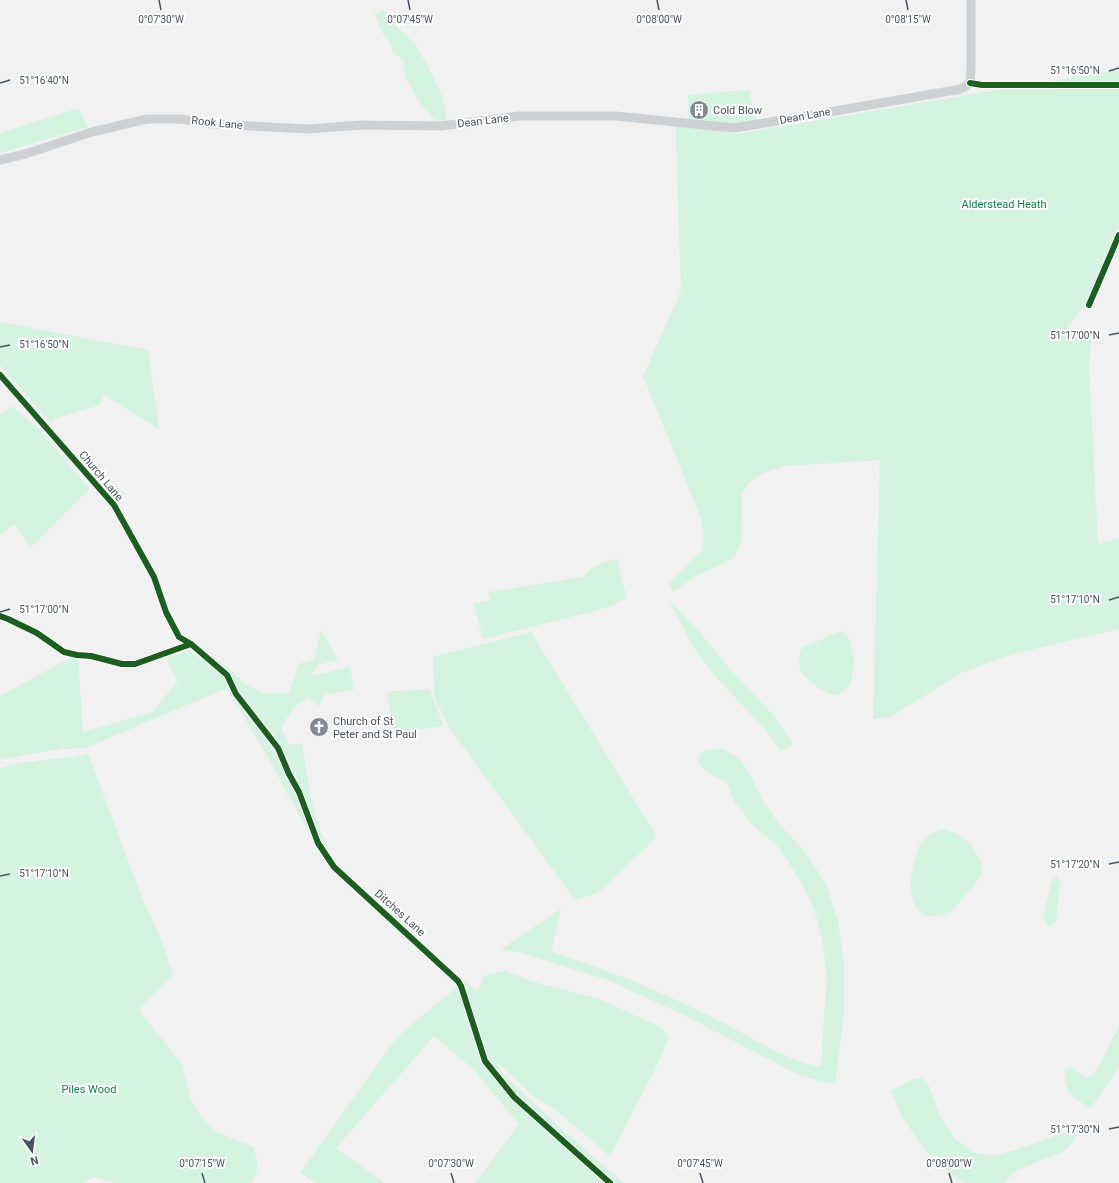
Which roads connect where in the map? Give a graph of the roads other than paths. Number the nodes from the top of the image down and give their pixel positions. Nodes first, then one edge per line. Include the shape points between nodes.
1 (971, 0) edge
2 (970, 83) junction
3 (1119, 85) edge
4 (441, 126) joint
5 (0, 160) edge
6 (1119, 235) edge
7 (1089, 305) dead end
8 (0, 374) edge
9 (0, 616) edge
10 (191, 644) junction
11 (610, 1183) edge

1 - 2 main road
2 - 3 street, Dean Lane
2 - 4 main road, Dean Lane via 961,89 734,128 616,116 519,116
4 - 5 main road, Rook Lane via 361,125 308,129 212,124 181,119 147,119 92,132
6 - 7 street
8 - 10 street, Church Lane via 114,505 154,577 166,612 179,637
9 - 10 street via 37,633 64,652 122,664 135,664
10 - 11 street, Ditches Lane via 227,676 236,694 278,748 299,792 318,843 334,867 458,981 485,1061 514,1097

